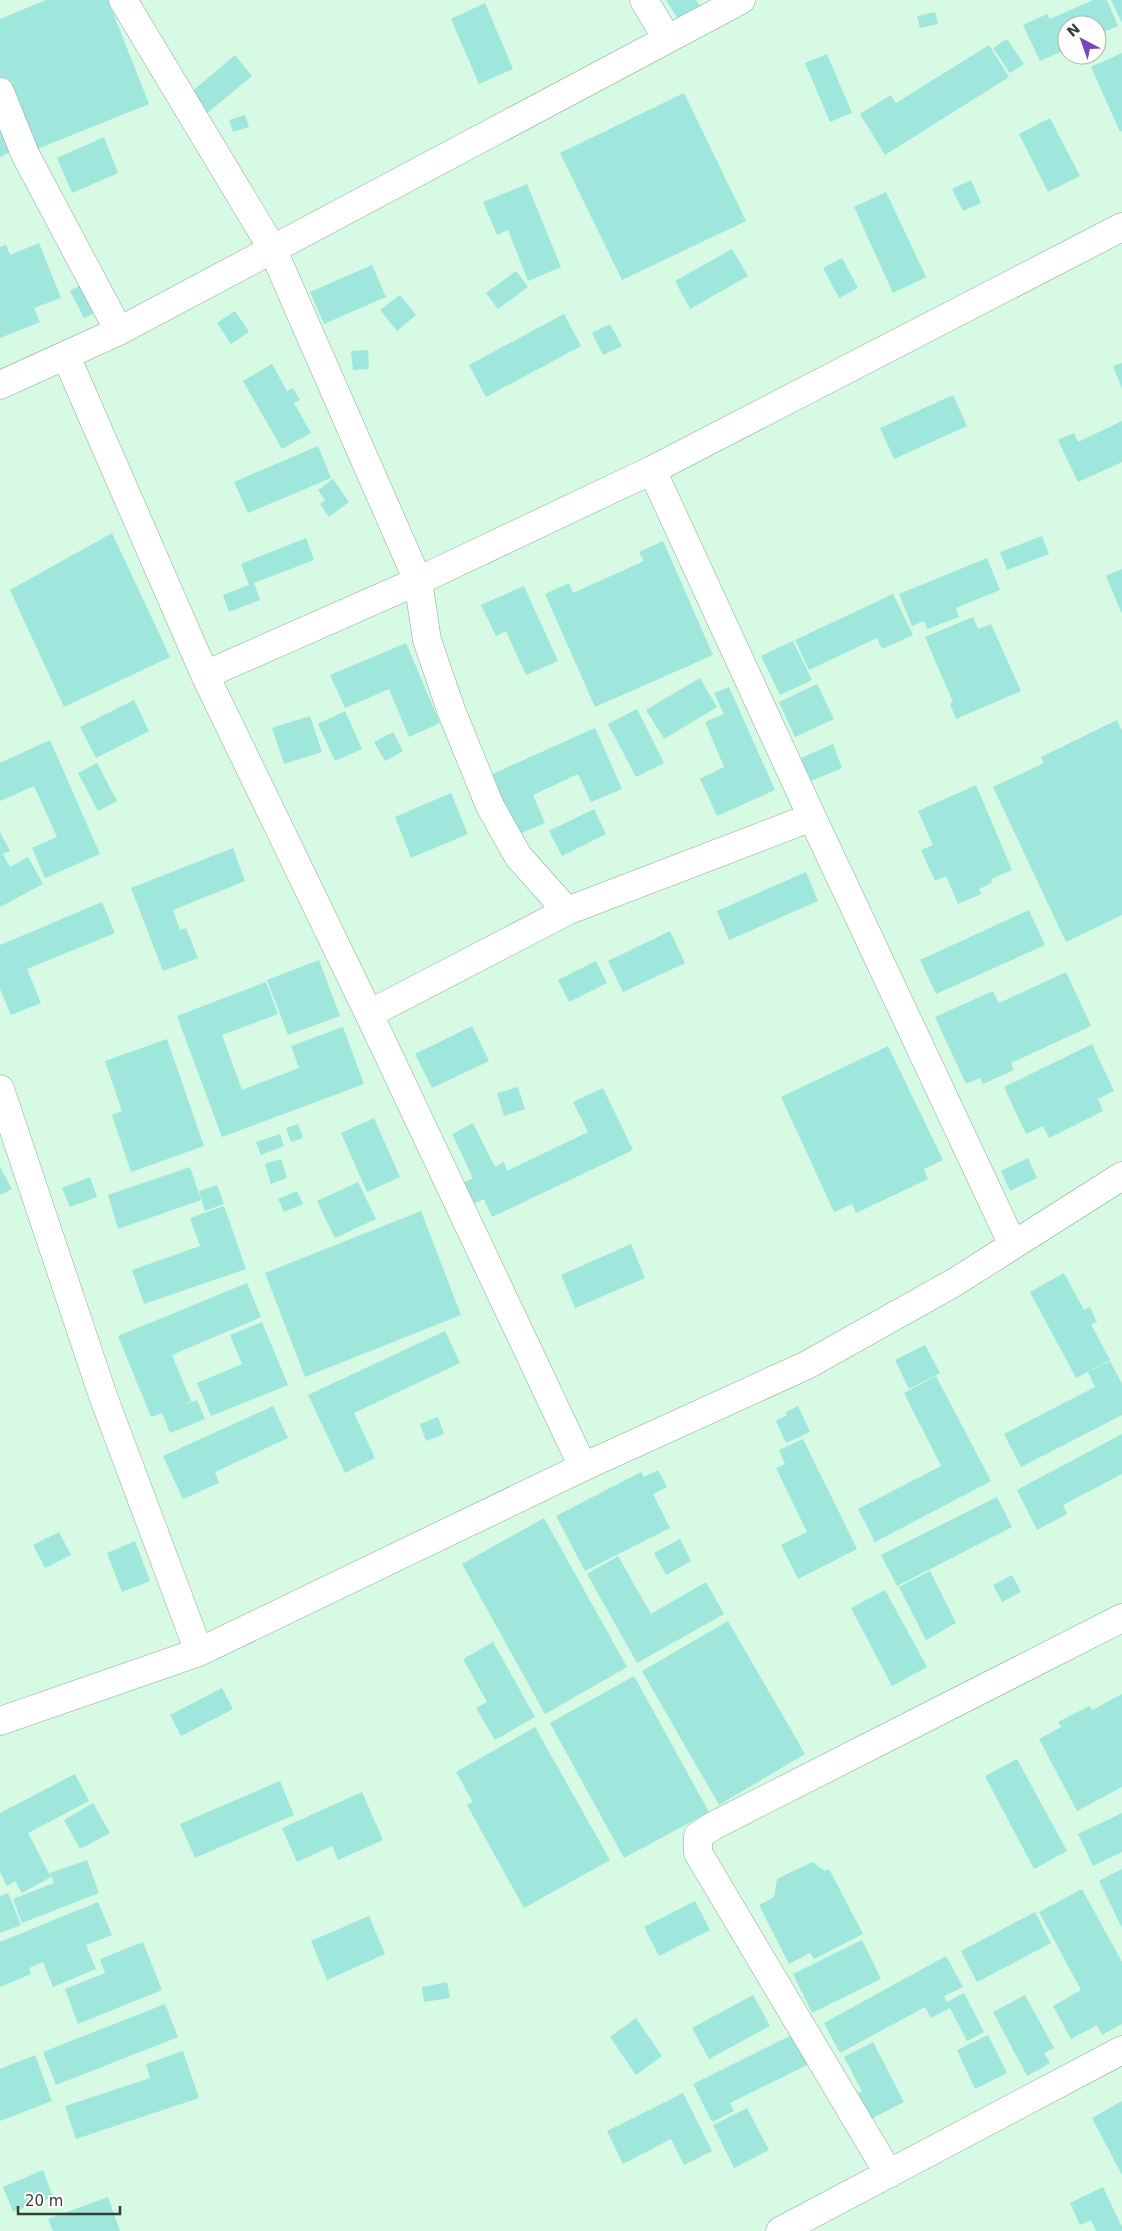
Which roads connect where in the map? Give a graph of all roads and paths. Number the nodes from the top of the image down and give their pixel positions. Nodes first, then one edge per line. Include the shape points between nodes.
1 (123, 0) edge
2 (644, 0) edge
3 (741, 0) edge
4 (667, 39) junction
5 (0, 92) edge
6 (1122, 227) edge
7 (272, 248) junction
8 (119, 331) junction
9 (66, 356) junction
10 (0, 386) edge
11 (652, 470) junction
12 (418, 581) junction
13 (205, 675) junction
14 (812, 817) junction
15 (567, 911) junction
16 (369, 1014) junction
17 (0, 1089) edge
18 (1122, 1176) edge
19 (1013, 1245) junction
20 (583, 1466) junction
21 (1122, 1618) edge
22 (199, 1652) junction
23 (0, 1721) edge
24 (1122, 2050) edge
25 (889, 2174) junction
26 (780, 2231) edge

1 - 7 street
2 - 4 street
3 - 4 street
4 - 7 street
5 - 8 street via 25,154
6 - 11 street
7 - 8 street
7 - 12 street
8 - 9 street
9 - 10 street
9 - 13 street
11 - 12 street
11 - 14 street
12 - 13 street
12 - 15 street via 427,640 490,806 518,856
13 - 16 street
14 - 15 street
14 - 19 street
15 - 16 street
16 - 20 street
17 - 22 street via 102,1396
18 - 19 street
19 - 20 street via 955,1282 807,1365
20 - 22 street
21 - 25 street via 698,1836 698,1853
22 - 23 street
24 - 25 street
25 - 26 street

